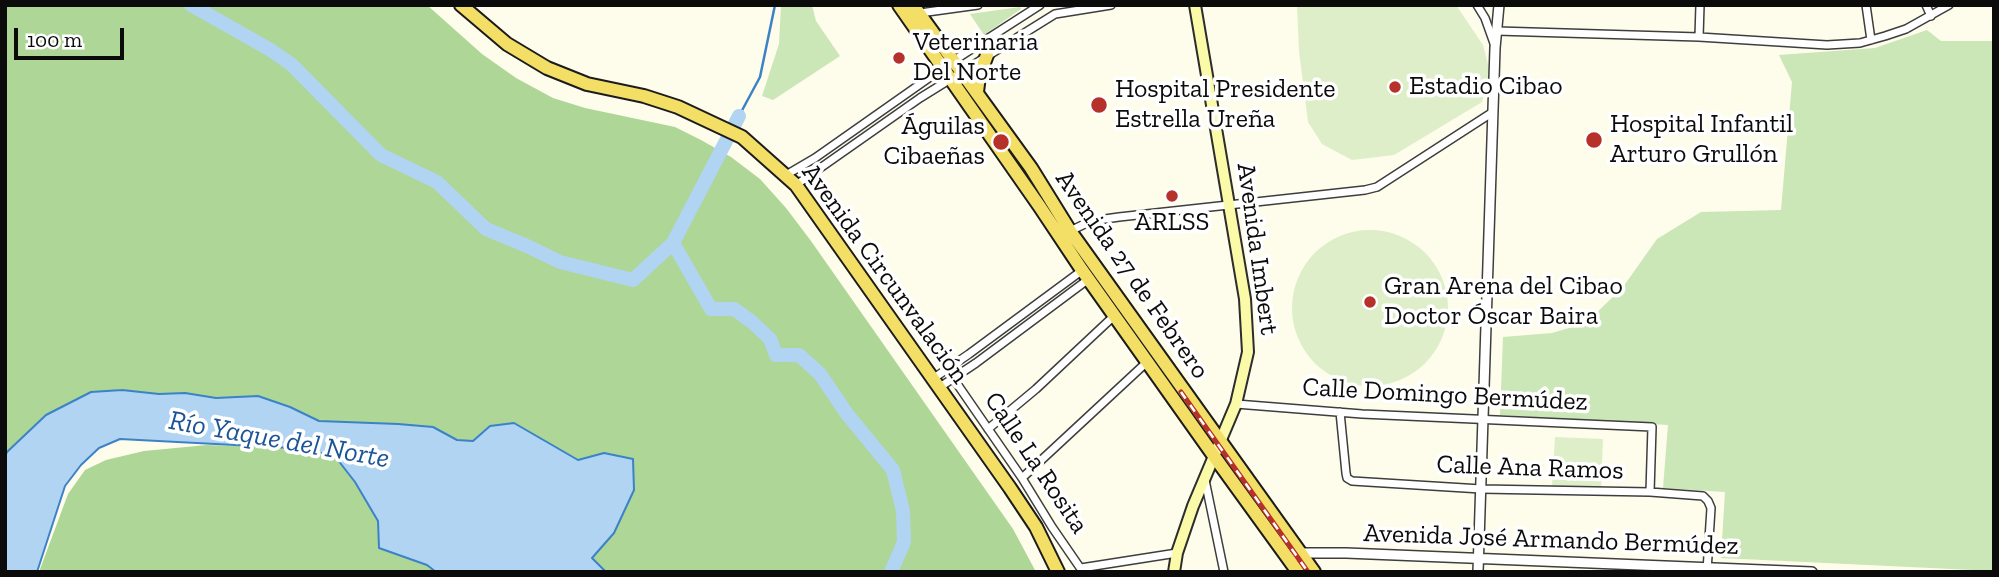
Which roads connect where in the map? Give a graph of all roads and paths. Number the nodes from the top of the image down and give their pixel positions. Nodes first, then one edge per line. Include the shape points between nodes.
1 (461, 5) edge
2 (899, 5) edge
3 (978, 5) edge
4 (1040, 5) edge
5 (1111, 5) edge
6 (1195, 5) edge
7 (1477, 5) edge
8 (1499, 5) edge
9 (1700, 5) edge
10 (1866, 5) edge
11 (1926, 5) edge
12 (1950, 5) edge
13 (915, 9) edge
14 (1058, 9) edge
15 (1931, 16) junction
16 (1497, 31) junction
17 (1699, 37) junction
18 (1871, 40) junction
19 (1495, 48) junction
20 (987, 55) junction
21 (952, 70) junction
22 (977, 92) junction
23 (1493, 112) junction
24 (786, 176) junction
25 (796, 185) junction
26 (1229, 204) junction
27 (1070, 231) junction
28 (1091, 270) junction
29 (1115, 315) junction
30 (1147, 362) junction
31 (953, 378) junction
32 (937, 382) junction
33 (1236, 404) junction
34 (1340, 412) junction
35 (1483, 418) junction
36 (988, 429) junction
37 (1220, 442) junction
38 (1213, 456) junction
39 (1205, 477) junction
40 (1023, 478) junction
41 (1481, 489) junction
42 (1650, 492) junction
43 (1177, 553) junction
44 (1295, 556) junction
45 (1479, 558) junction
46 (1592, 568) edge
47 (1707, 569) edge
48 (1082, 570) edge
49 (1058, 572) edge
50 (1174, 572) edge
51 (1224, 572) edge
52 (1298, 572) edge
53 (1314, 572) edge
54 (1478, 572) edge
55 (1812, 572) edge

1 - 24 main road, Avenida Circunvalación via 507,44 547,68 706,118 742,136
2 - 21 main road, Avenida 27 de Febrero
3 - 13 street
4 - 21 street
5 - 14 street
6 - 26 main road, Avenida Imbert
7 - 19 street
8 - 16 street
9 - 17 street
10 - 18 street
11 - 15 street
12 - 15 street
13 - 21 main road, Avenida 27 de Febrero
14 - 20 street
15 - 18 street
16 - 17 street
16 - 19 street
17 - 18 street via 1827,45
19 - 23 street
20 - 21 street
20 - 22 main road
21 - 22 main road, Avenida 27 de Febrero
21 - 24 street
21 - 25 street
21 - 28 main road, Avenida 27 de Febrero via 1040,207
22 - 27 main road, Avenida 27 de Febrero
23 - 26 street via 1377,187
23 - 35 street
24 - 25 main road, Avenida Circunvalación
25 - 32 main road, Avenida Circunvalación
26 - 27 street via 1091,221
26 - 33 main road, Avenida Imbert via 1248,343
27 - 28 main road, Avenida 27 de Febrero
28 - 29 main road, Avenida 27 de Febrero
28 - 31 street
28 - 32 street via 969,354
28 - 37 main road, Avenida 27 de Febrero
29 - 30 main road, Avenida 27 de Febrero
29 - 36 street
30 - 38 main road, Avenida 27 de Febrero
30 - 40 street
31 - 32 street
31 - 36 street, Calle La Rosita
32 - 49 main road, Avenida Circunvalación via 1030,517
33 - 34 street, Calle Domingo Bermúdez
33 - 37 main road, Avenida Imbert
34 - 35 street, Calle Domingo Bermúdez
34 - 41 street, Calle Ana Ramos via 1349,480
35 - 41 street
35 - 42 street, Calle Domingo Bermúdez via 1652,426
36 - 40 street, Calle La Rosita
37 - 38 main road, Avenida Imbert
37 - 44 main road, Avenida 27 de Febrero
38 - 39 main road, Avenida Imbert
38 - 44 main road, Avenida 27 de Febrero
39 - 43 main road, Avenida Imbert
39 - 51 street
40 - 48 street, Calle La Rosita
41 - 42 street, Calle Ana Ramos
41 - 45 street
42 - 47 street, Calle Ana Ramos via 1699,495 1709,500
43 - 48 street
43 - 50 main road, Avenida Imbert
44 - 45 street, Avenida José Armando Bermúdez
44 - 52 main road, Avenida 27 de Febrero
44 - 53 main road, Avenida 27 de Febrero
45 - 46 street, Avenida José Armando Bermúdez
45 - 54 street
46 - 47 street, Avenida José Armando Bermúdez
47 - 55 street, Avenida José Armando Bermúdez

